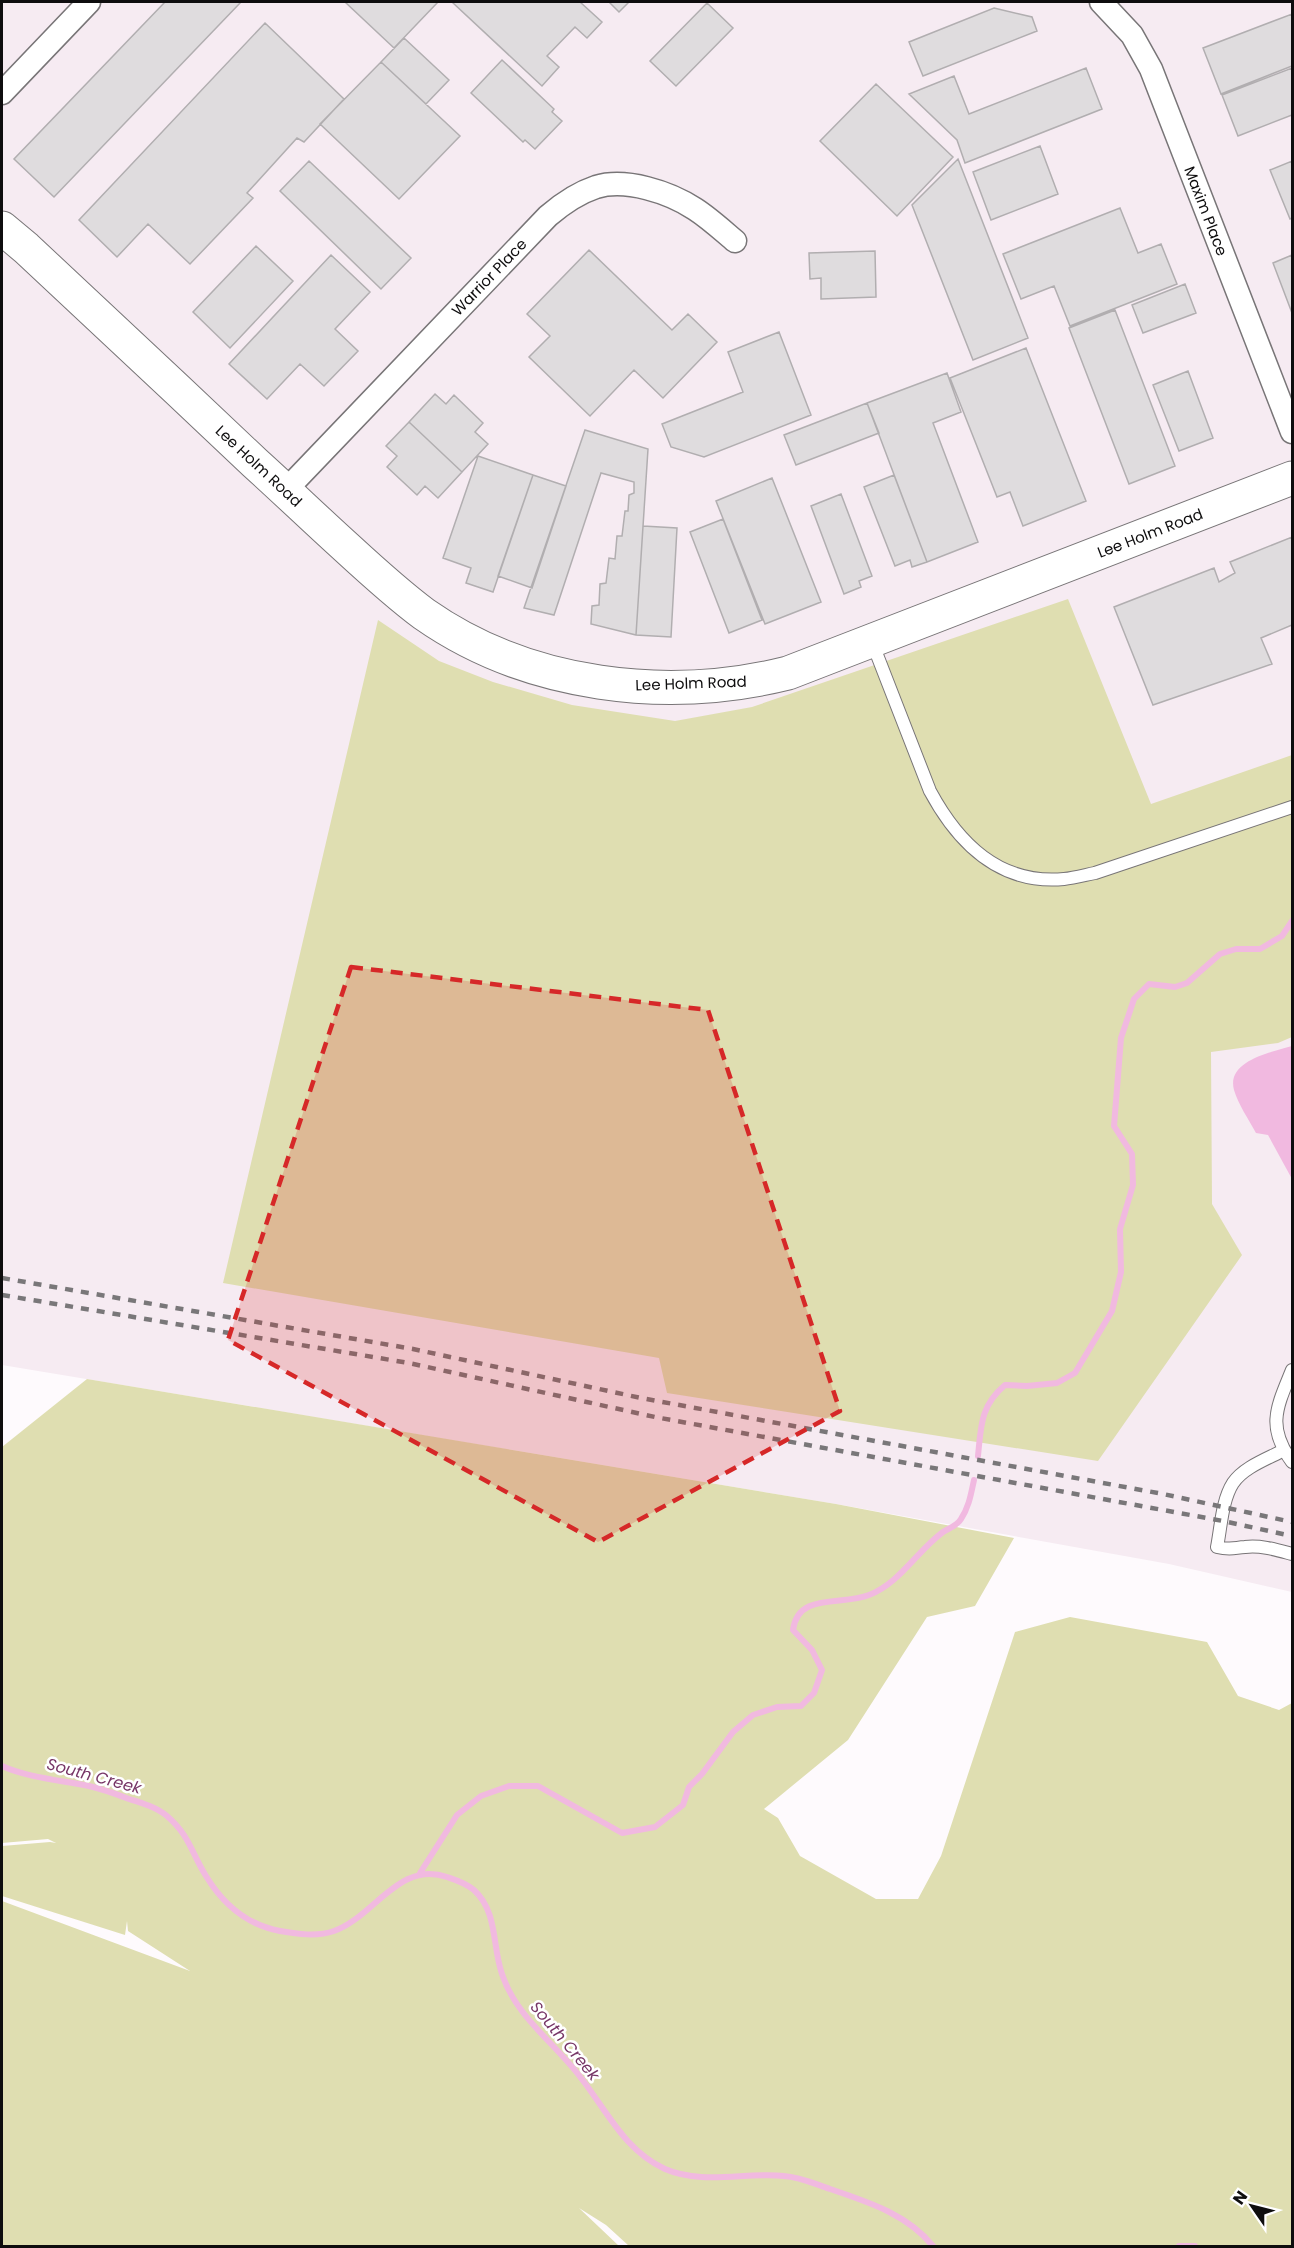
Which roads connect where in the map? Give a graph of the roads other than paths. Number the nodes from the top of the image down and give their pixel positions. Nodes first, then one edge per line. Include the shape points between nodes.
1 (89, 2) edge
2 (1101, 2) edge
3 (2, 93) edge
4 (2, 228) edge
5 (735, 241) dead end
6 (1293, 432) edge
7 (1293, 478) edge
8 (285, 490) junction
9 (872, 641) junction
10 (1293, 807) edge
11 (1293, 1370) edge
12 (1284, 1450) junction
13 (1293, 1462) edge
14 (1293, 1554) edge

1 - 3 street
2 - 6 street, Maxim Place via 1132,35 1150,69
4 - 8 street, Lee Holm Road
5 - 8 street, Warrior Place via 695,209 650,190 610,185 565,202
7 - 9 street, Lee Holm Road
8 - 9 street, Lee Holm Road via 388,586 425,615 486,649 556,674 638,687 760,680
9 - 10 lane via 940,810 954,831 994,865 1039,878 1063,879 1095,873
11 - 12 lane via 1277,1410 1278,1440
12 - 13 lane
12 - 14 lane via 1234,1482 1228,1492 1217,1547 1260,1547

